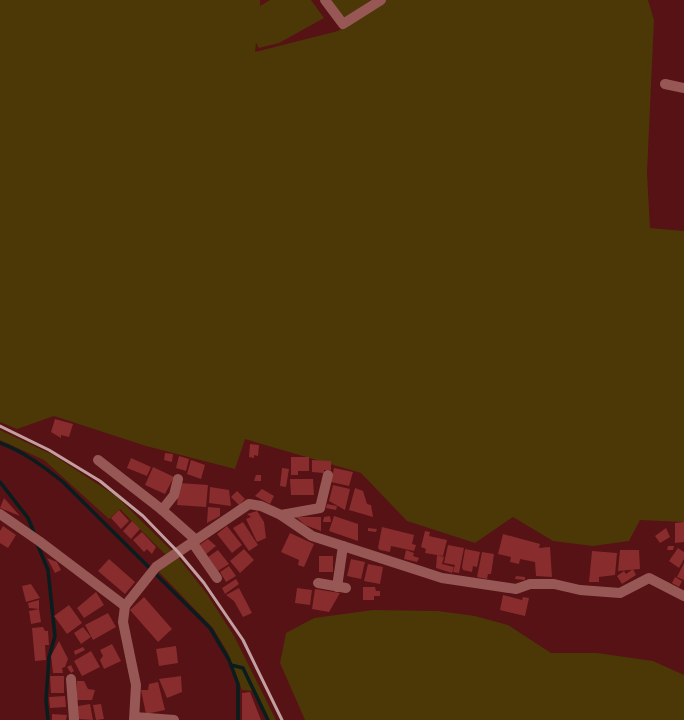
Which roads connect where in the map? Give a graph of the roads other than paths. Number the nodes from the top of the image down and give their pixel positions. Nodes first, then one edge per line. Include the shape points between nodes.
1 (325, 0) edge
2 (381, 0) edge
3 (664, 84) dead end
4 (684, 88) edge
5 (98, 460) dead end
6 (328, 476) dead end
7 (178, 479) dead end
8 (162, 510) junction
9 (0, 514) edge
10 (281, 515) junction
11 (194, 541) junction
12 (343, 546) junction
13 (217, 578) dead end
14 (318, 583) dead end
15 (684, 596) edge
16 (125, 606) junction
17 (71, 679) dead end
18 (134, 718) edge
19 (74, 720) edge
20 (174, 720) edge

1 - 2 street via 343,24
3 - 4 street
5 - 8 street
6 - 10 street via 320,508
7 - 8 street via 174,496
8 - 11 street
9 - 16 street
10 - 11 street via 261,506 249,504
10 - 12 street via 312,536
11 - 13 street
11 - 16 street via 153,570
12 - 14 street via 342,588
12 - 15 street via 442,578 516,589 530,584 554,584 580,590 620,593 649,578
16 - 18 street via 123,622 136,685
17 - 19 street
18 - 20 street

